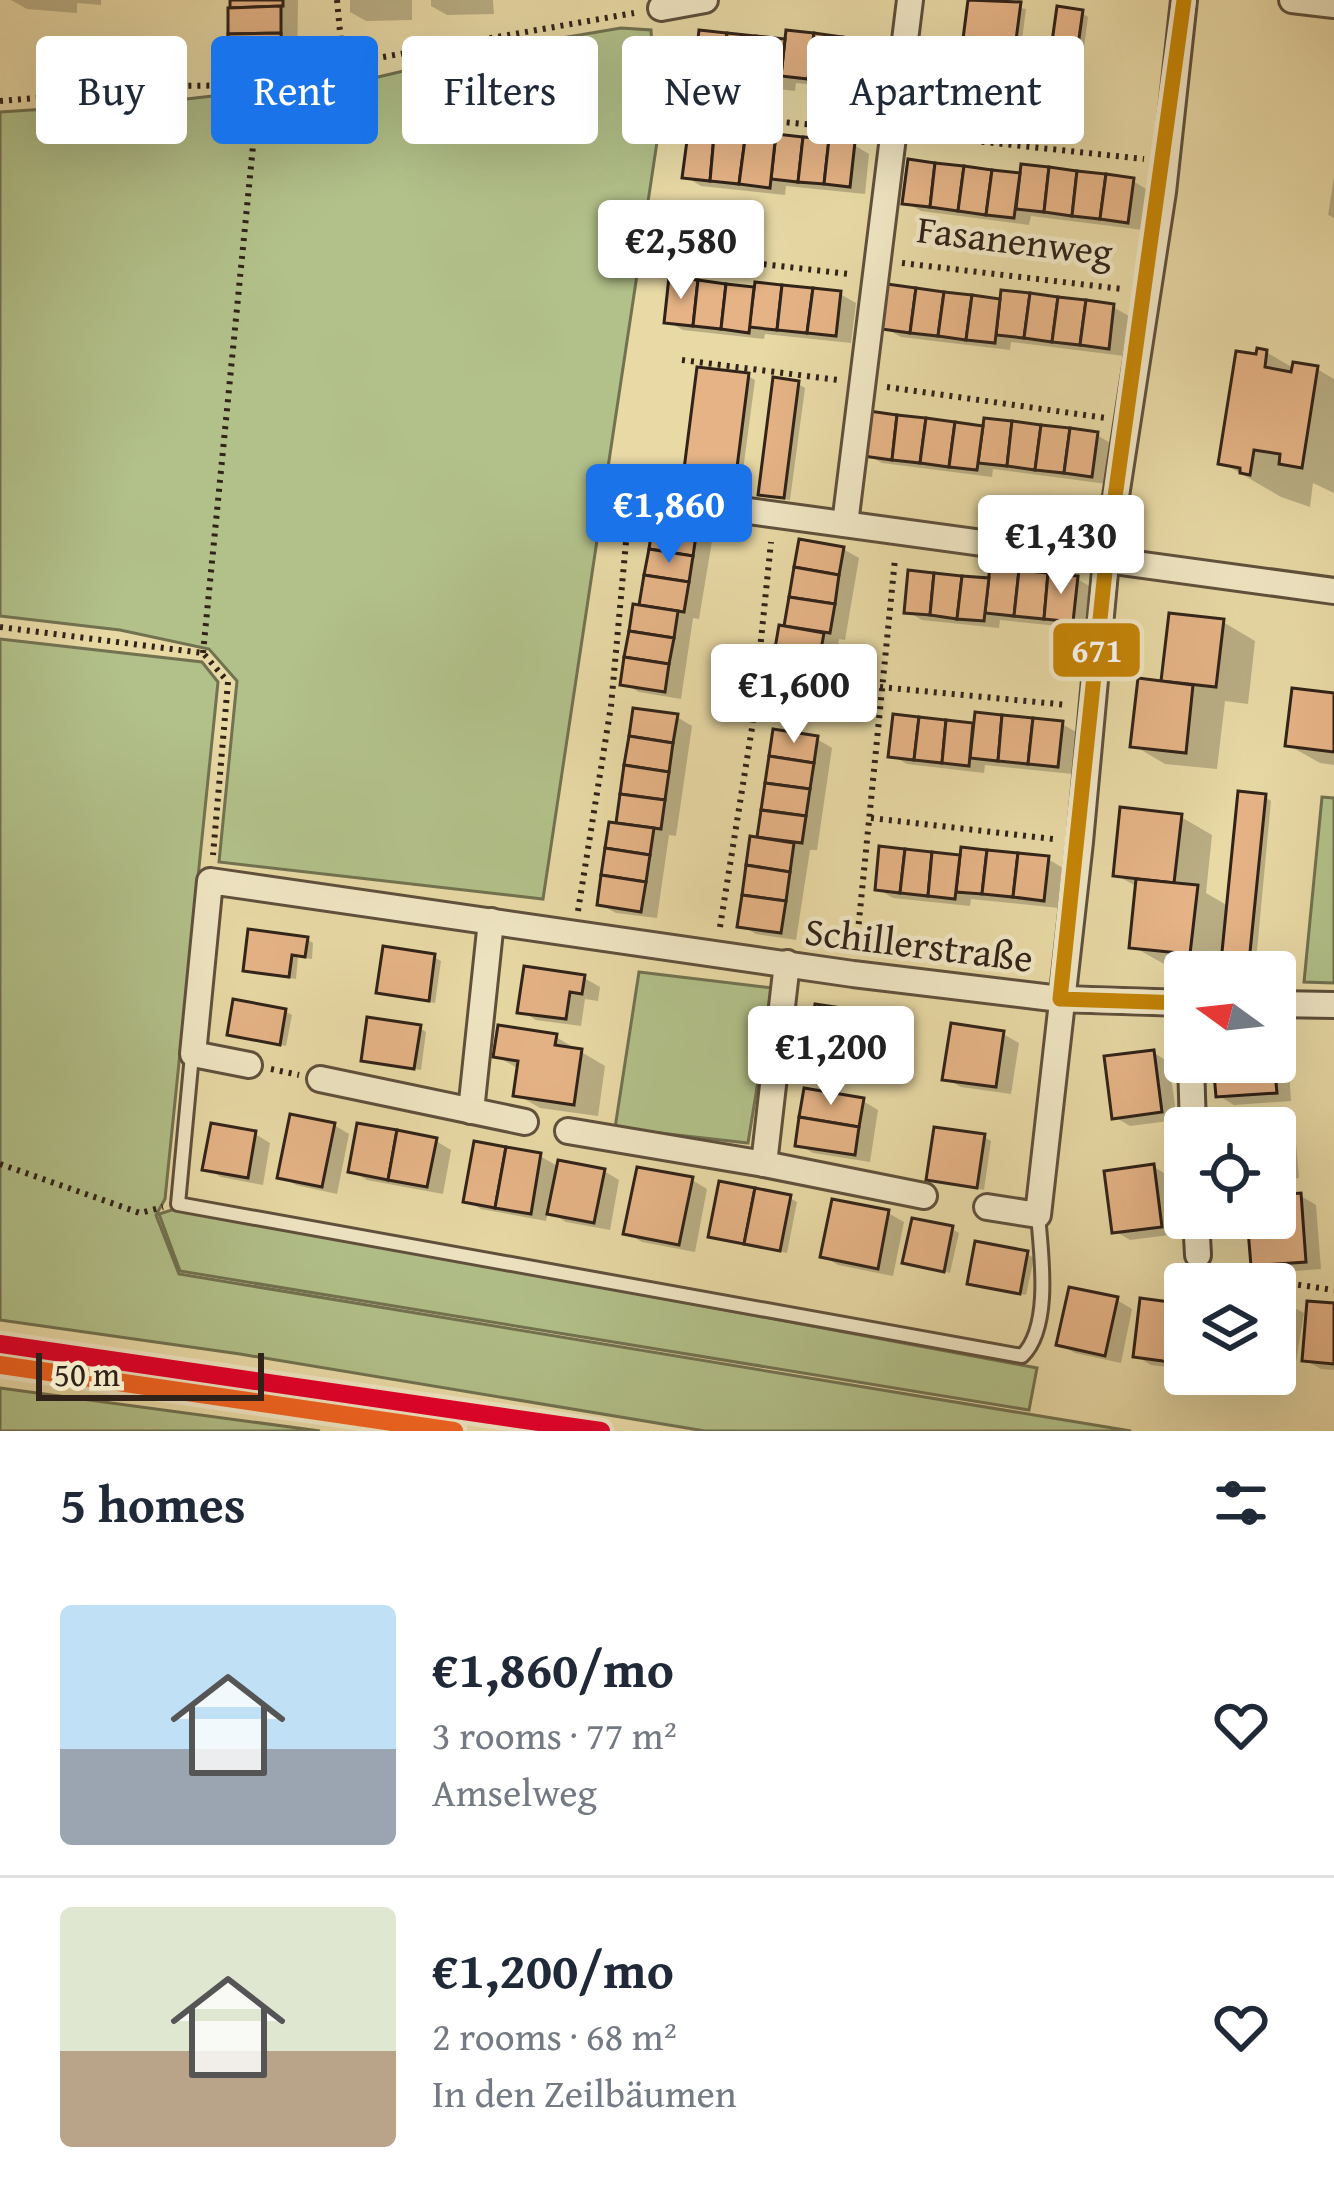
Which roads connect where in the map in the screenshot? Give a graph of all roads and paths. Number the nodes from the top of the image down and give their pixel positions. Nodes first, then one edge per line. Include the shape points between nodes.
1 (338, 0) edge
2 (705, 0) edge
3 (910, 0) edge
4 (1184, 0) edge
5 (1292, 0) edge
6 (1334, 5) edge
7 (662, 8) joint
8 (341, 36) edge
9 (905, 36) edge
10 (378, 58) edge
11 (211, 86) edge
12 (0, 100) edge
13 (253, 144) edge
14 (890, 144) edge
15 (999, 144) edge
16 (1166, 161) junction
17 (692, 256) dead end
18 (874, 268) junction
19 (1146, 292) junction
20 (682, 360) dead end
21 (860, 382) junction
22 (1127, 422) junction
23 (631, 495) joint
24 (773, 514) junction
25 (845, 524) junction
26 (898, 531) junction
27 (1106, 561) junction
28 (1334, 591) edge
29 (0, 627) edge
30 (203, 653) junction
31 (880, 688) junction
32 (1092, 707) junction
33 (872, 818) junction
34 (1080, 842) junction
35 (210, 881) junction
36 (491, 921) junction
37 (574, 933) junction
38 (716, 952) junction
39 (787, 963) junction
40 (854, 974) junction
41 (1060, 999) junction
42 (1164, 1002) edge
43 (1296, 1004) edge
44 (1334, 1005) edge
45 (193, 1054) junction
46 (249, 1065) joint
47 (320, 1079) joint
48 (471, 1111) junction
49 (525, 1121) dead end
50 (568, 1131) dead end
51 (0, 1164) edge
52 (764, 1164) junction
53 (924, 1196) dead end
54 (178, 1204) junction
55 (987, 1207) dead end
56 (1037, 1215) junction
57 (1197, 1239) edge
58 (1198, 1255) joint
59 (1334, 1290) edge

1 - 8 path
2 - 7 street
3 - 9 street
4 - 16 street, Fasanenweg
5 - 6 street
7 - 10 path
11 - 12 path
13 - 30 path
14 - 18 street
15 - 16 path
16 - 19 street, Fasanenweg
17 - 18 path, Fasanenweg
18 - 19 path, Fasanenweg
18 - 21 street
19 - 22 street, Fasanenweg
20 - 21 path
21 - 22 path
21 - 25 street
22 - 27 street, Fasanenweg
23 - 24 street
23 - 37 path via 610,706
24 - 25 street
24 - 38 path via 754,709
25 - 26 street
26 - 27 street
26 - 31 path
27 - 28 street
27 - 32 street, Fasanenweg
29 - 30 path
30 - 35 path via 228,682
31 - 32 path
31 - 33 path
32 - 34 street, Fasanenweg
33 - 34 path
33 - 40 path
34 - 41 street, Fasanenweg
35 - 36 street, Schillerstraße
35 - 45 street
36 - 37 street, Schillerstraße
36 - 48 street
37 - 38 street, Schillerstraße
38 - 39 street, Schillerstraße
39 - 40 street, Schillerstraße
39 - 52 street
40 - 41 street, Schillerstraße
41 - 42 street, Schillerstraße
41 - 56 street, Fasanenweg
43 - 44 street
45 - 46 street
45 - 54 lane
46 - 47 path
47 - 48 street
48 - 49 street
50 - 52 street
51 - 54 path via 140,1213
52 - 53 street
54 - 56 lane via 1022,1356 1033,1346 1044,1278
55 - 56 street
57 - 58 street
58 - 59 path via 1222,1276

